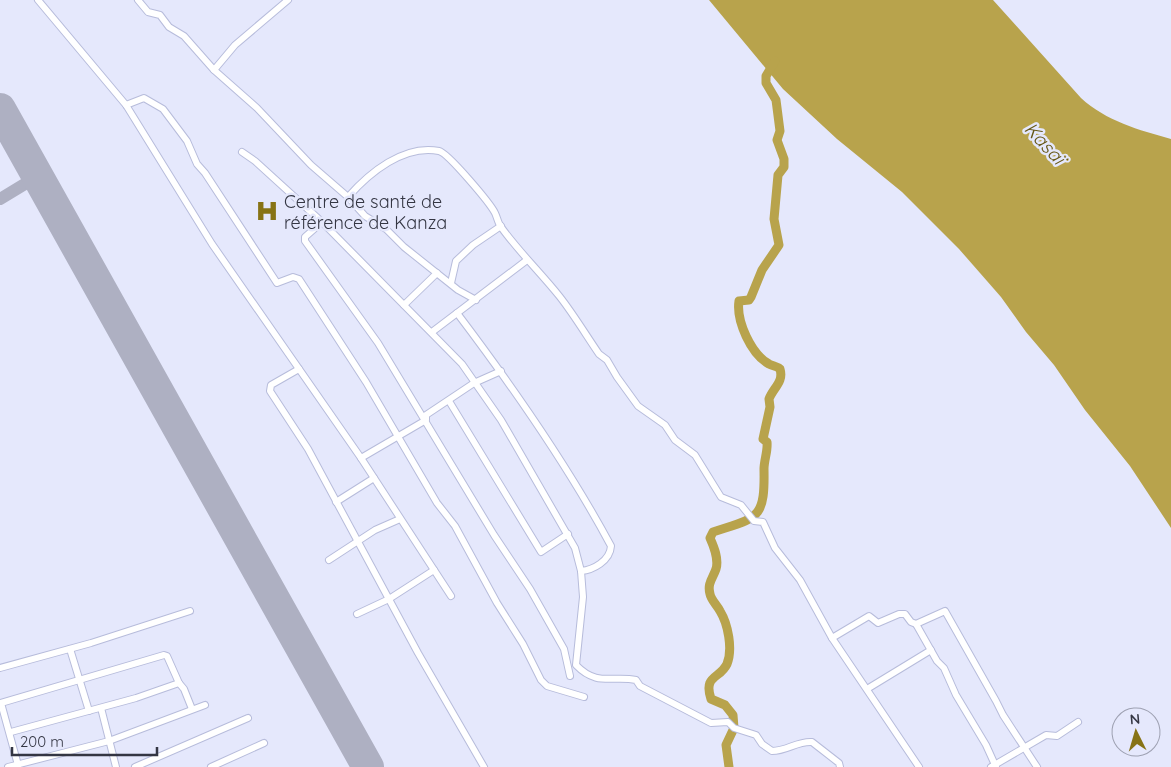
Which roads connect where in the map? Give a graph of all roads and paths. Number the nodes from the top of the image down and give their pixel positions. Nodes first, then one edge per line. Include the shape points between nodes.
1 (38, 0) edge
2 (138, 0) edge
3 (288, 0) edge
4 (214, 70) junction
5 (126, 105) junction
6 (242, 152) dead end
7 (348, 197) junction
8 (322, 222) junction
9 (501, 226) junction
10 (527, 260) junction
11 (437, 273) junction
12 (451, 283) junction
13 (476, 300) junction
14 (404, 305) junction
15 (457, 313) junction
16 (432, 332) junction
17 (299, 369) junction
18 (501, 371) junction
19 (474, 383) junction
20 (449, 401) junction
21 (426, 420) junction
22 (398, 438) junction
23 (361, 458) junction
24 (374, 478) junction
25 (336, 502) junction
26 (400, 519) junction
27 (568, 534) junction
28 (359, 542) junction
29 (329, 560) dead end
30 (434, 570) junction
31 (581, 571) junction
32 (450, 596) dead end
33 (389, 598) junction
34 (190, 611) dead end
35 (357, 614) dead end
36 (916, 624) junction
37 (832, 638) junction
38 (70, 649) junction
39 (931, 650) junction
40 (0, 668) edge
41 (570, 676) dead end
42 (80, 681) junction
43 (179, 683) junction
44 (867, 690) junction
45 (584, 697) dead end
46 (205, 705) dead end
47 (101, 708) junction
48 (192, 709) junction
49 (88, 711) junction
50 (248, 718) dead end
51 (1078, 722) dead end
52 (10, 732) junction
53 (109, 741) junction
54 (264, 743) dead end
55 (1025, 748) junction
56 (18, 765) junction
57 (994, 766) edge
58 (8, 767) edge
59 (116, 767) edge
60 (135, 767) edge
61 (211, 767) edge
62 (484, 767) edge
63 (840, 767) edge
64 (919, 767) edge
65 (1037, 767) edge

1 - 5 street
2 - 4 street via 148,12 160,15 168,27 184,36
3 - 4 street via 235,46
4 - 7 street via 258,108 320,175
5 - 17 street via 212,244
5 - 22 street via 144,98 163,109 187,141 197,164 277,283 294,277 299,279
6 - 8 street
7 - 9 street via 364,178 404,155 440,151 452,159 482,195
7 - 11 street via 365,216 386,229
8 - 14 street
8 - 21 street via 305,237 305,242 357,312
9 - 10 street
9 - 12 street via 456,261
10 - 13 street
10 - 37 street via 560,298 638,406 665,425 675,440 695,455 721,497 741,505 754,521 763,522 775,548 800,580
11 - 12 street
11 - 14 street
12 - 13 street
13 - 15 street
14 - 16 street
15 - 16 street
15 - 18 street
16 - 19 street via 462,364
17 - 23 street
17 - 25 street via 271,386 270,391 308,449
18 - 19 street
18 - 31 street via 581,492 611,546 604,560 592,570
19 - 20 street
19 - 27 street via 500,420
20 - 21 street via 426,415
20 - 27 street via 541,552
21 - 22 street
21 - 41 street via 554,628 564,648
22 - 23 street
22 - 45 street via 475,559 541,680 546,686
23 - 24 street
24 - 25 street
24 - 26 street
25 - 28 street
26 - 28 street via 375,530
26 - 30 street
27 - 31 street
28 - 29 street
28 - 33 street
30 - 32 street
30 - 33 street
31 - 63 street via 583,597 575,653 576,666 584,674 608,680 636,680 640,686 712,723 728,722 734,728 756,735 772,751 812,742
33 - 35 street
33 - 62 street
34 - 38 street
36 - 37 street via 902,613 878,623 869,616
36 - 39 street
36 - 55 street via 945,611 1002,716
37 - 44 street
38 - 40 street
38 - 42 street
39 - 44 street
39 - 57 street via 986,745
42 - 43 street via 165,655
42 - 49 street
42 - 52 street via 1,703
43 - 47 street
43 - 48 street
44 - 64 street
46 - 48 street
47 - 49 street
47 - 53 street
48 - 53 street
49 - 52 street
50 - 60 street
51 - 55 street via 1054,738 1047,735
52 - 56 street
53 - 56 street
53 - 59 street
54 - 61 street
55 - 57 street
55 - 65 street
56 - 58 street

